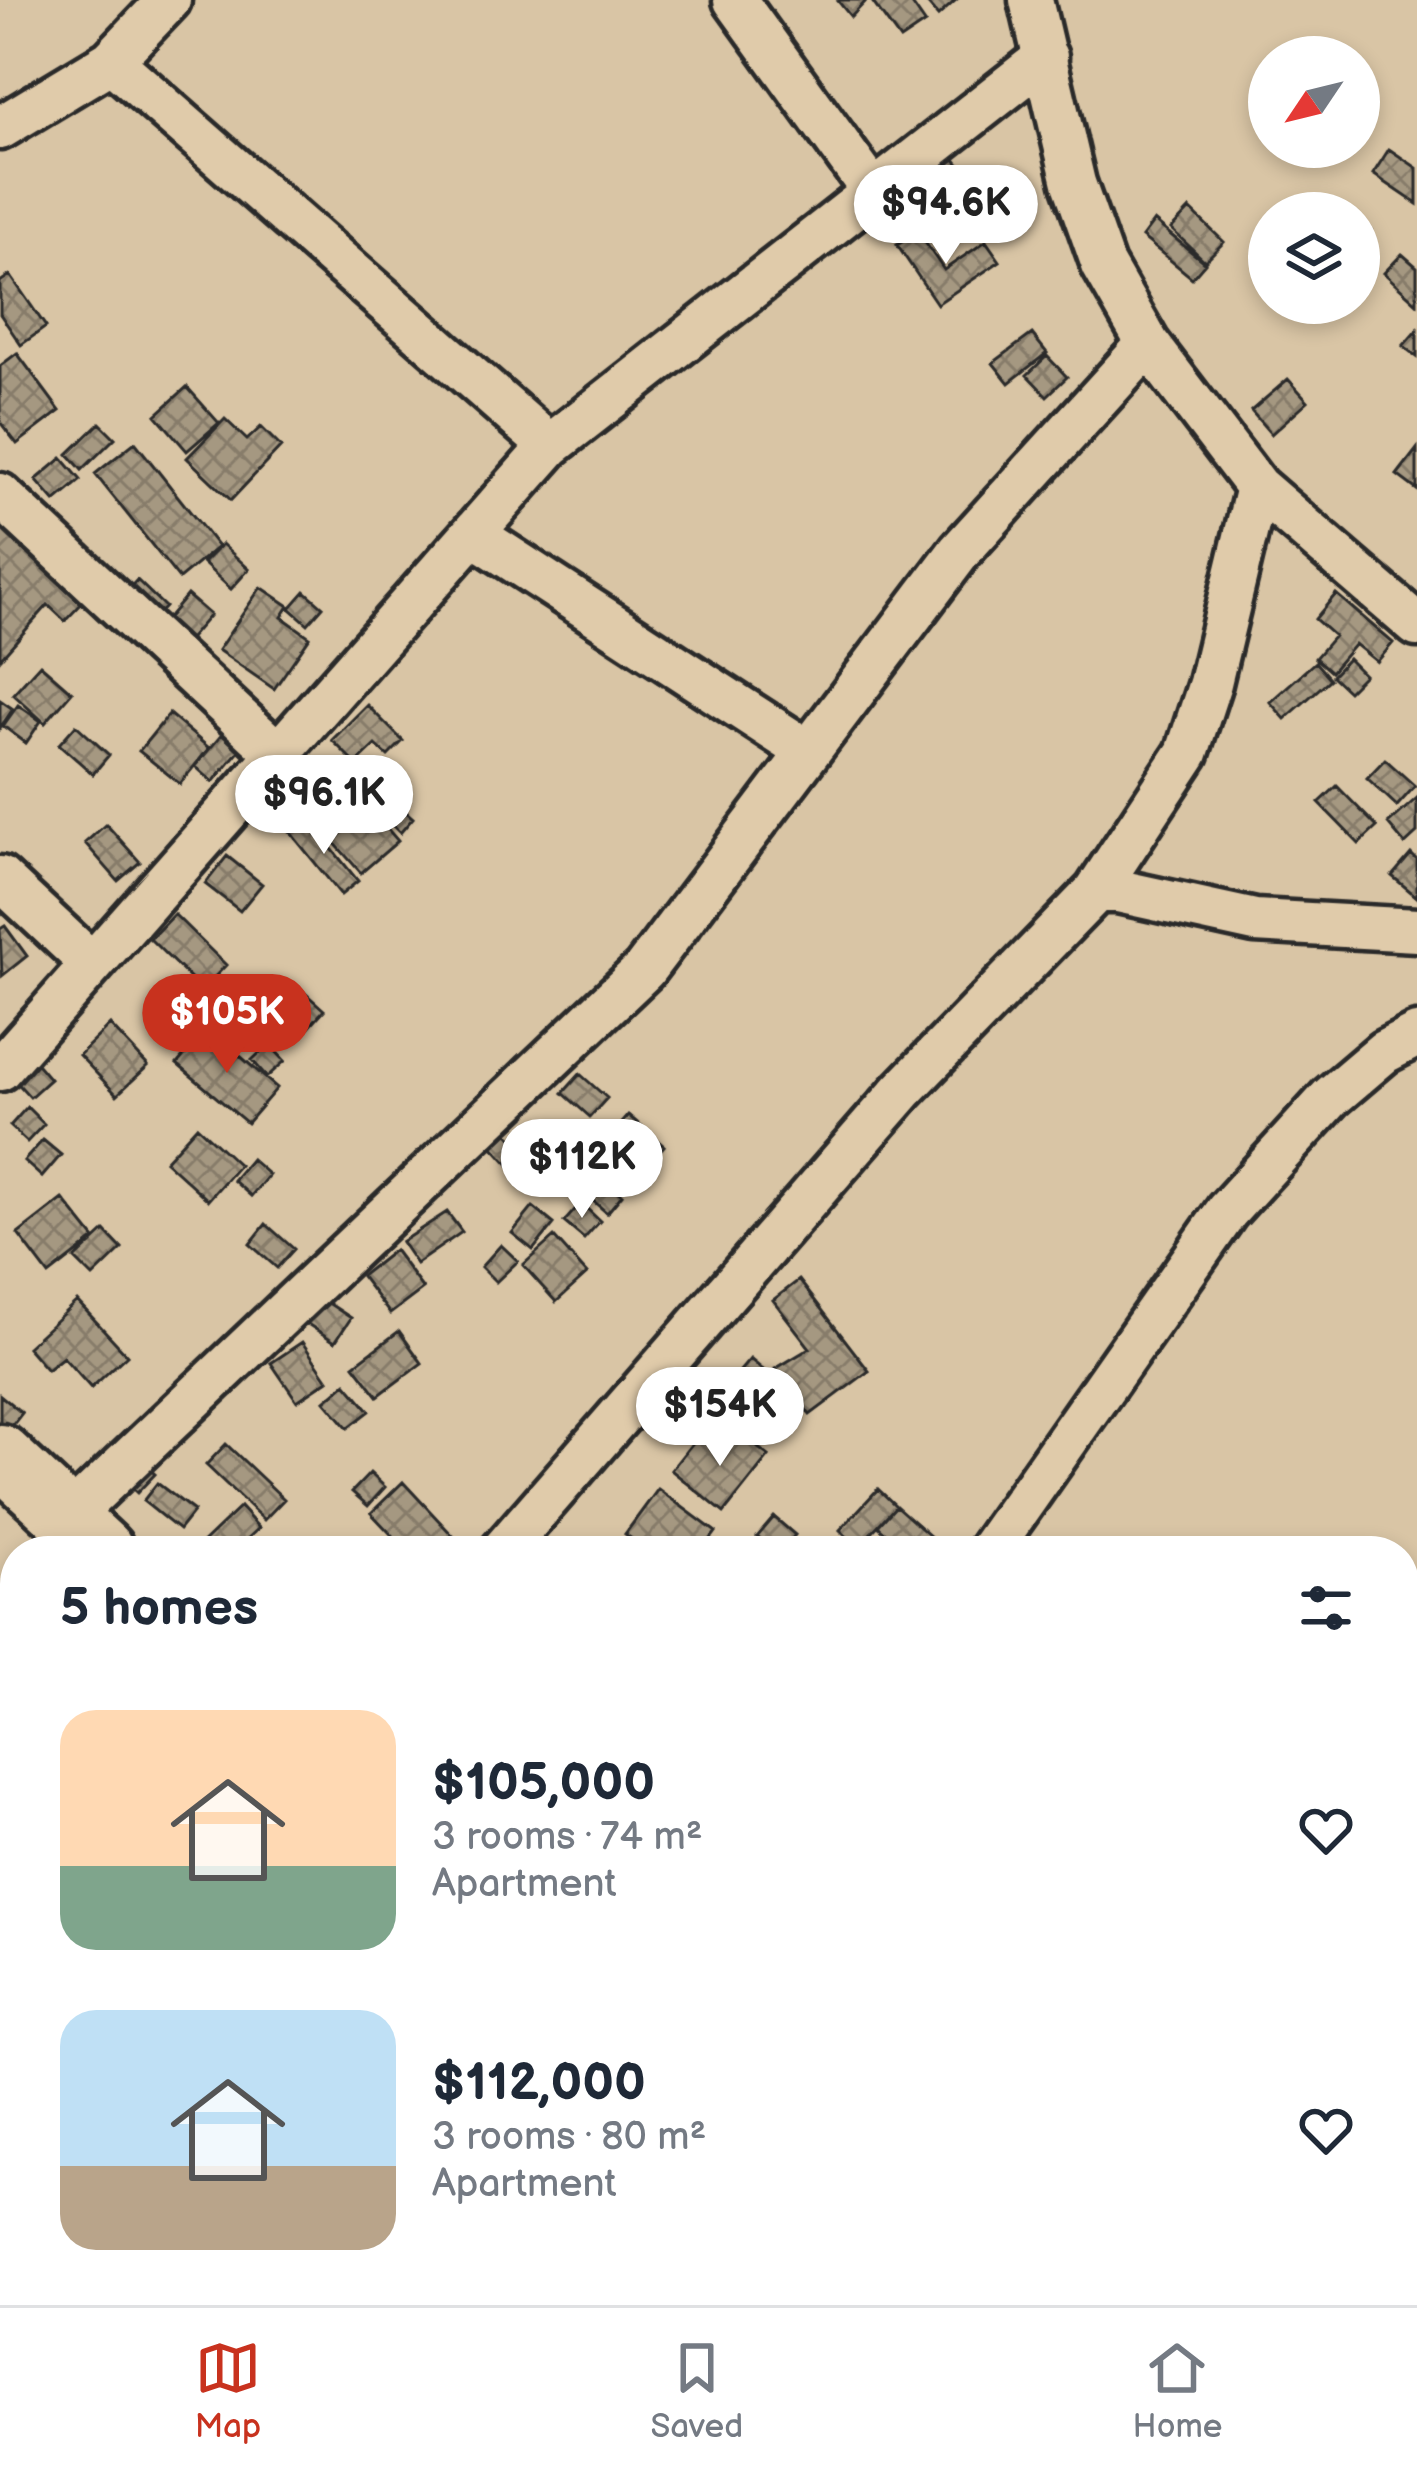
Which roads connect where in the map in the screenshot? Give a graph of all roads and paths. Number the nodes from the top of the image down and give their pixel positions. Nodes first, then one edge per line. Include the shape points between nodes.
1 (170, 0) edge
2 (735, 0) edge
3 (1031, 0) edge
4 (1046, 57) junction
5 (111, 61) junction
6 (0, 128) edge
7 (874, 193) junction
8 (1148, 344) junction
9 (550, 446) junction
10 (1257, 487) junction
11 (0, 494) edge
12 (473, 534) junction
13 (1417, 625) edge
14 (807, 751) junction
15 (279, 755) junction
16 (0, 878) edge
17 (1096, 891) junction
18 (1417, 930) edge
19 (91, 963) junction
20 (1417, 1035) edge
21 (0, 1069) edge
22 (0, 1455) edge
23 (86, 1535) edge
24 (515, 1536) edge
25 (1013, 1536) edge

1 - 5 street
2 - 7 street
3 - 4 street
4 - 7 street
4 - 8 street via 1074,183 1103,265
5 - 6 street
5 - 9 street
7 - 9 street
8 - 10 street
8 - 14 street via 960,551
9 - 12 street
10 - 13 street
10 - 17 street via 1186,753
11 - 15 street
12 - 14 street
12 - 15 street
14 - 23 street via 644,970
15 - 19 street
16 - 19 street
17 - 18 street via 1255,921
17 - 24 street via 902,1090
19 - 21 street
20 - 25 street via 1331,1097 1228,1211
22 - 23 street

